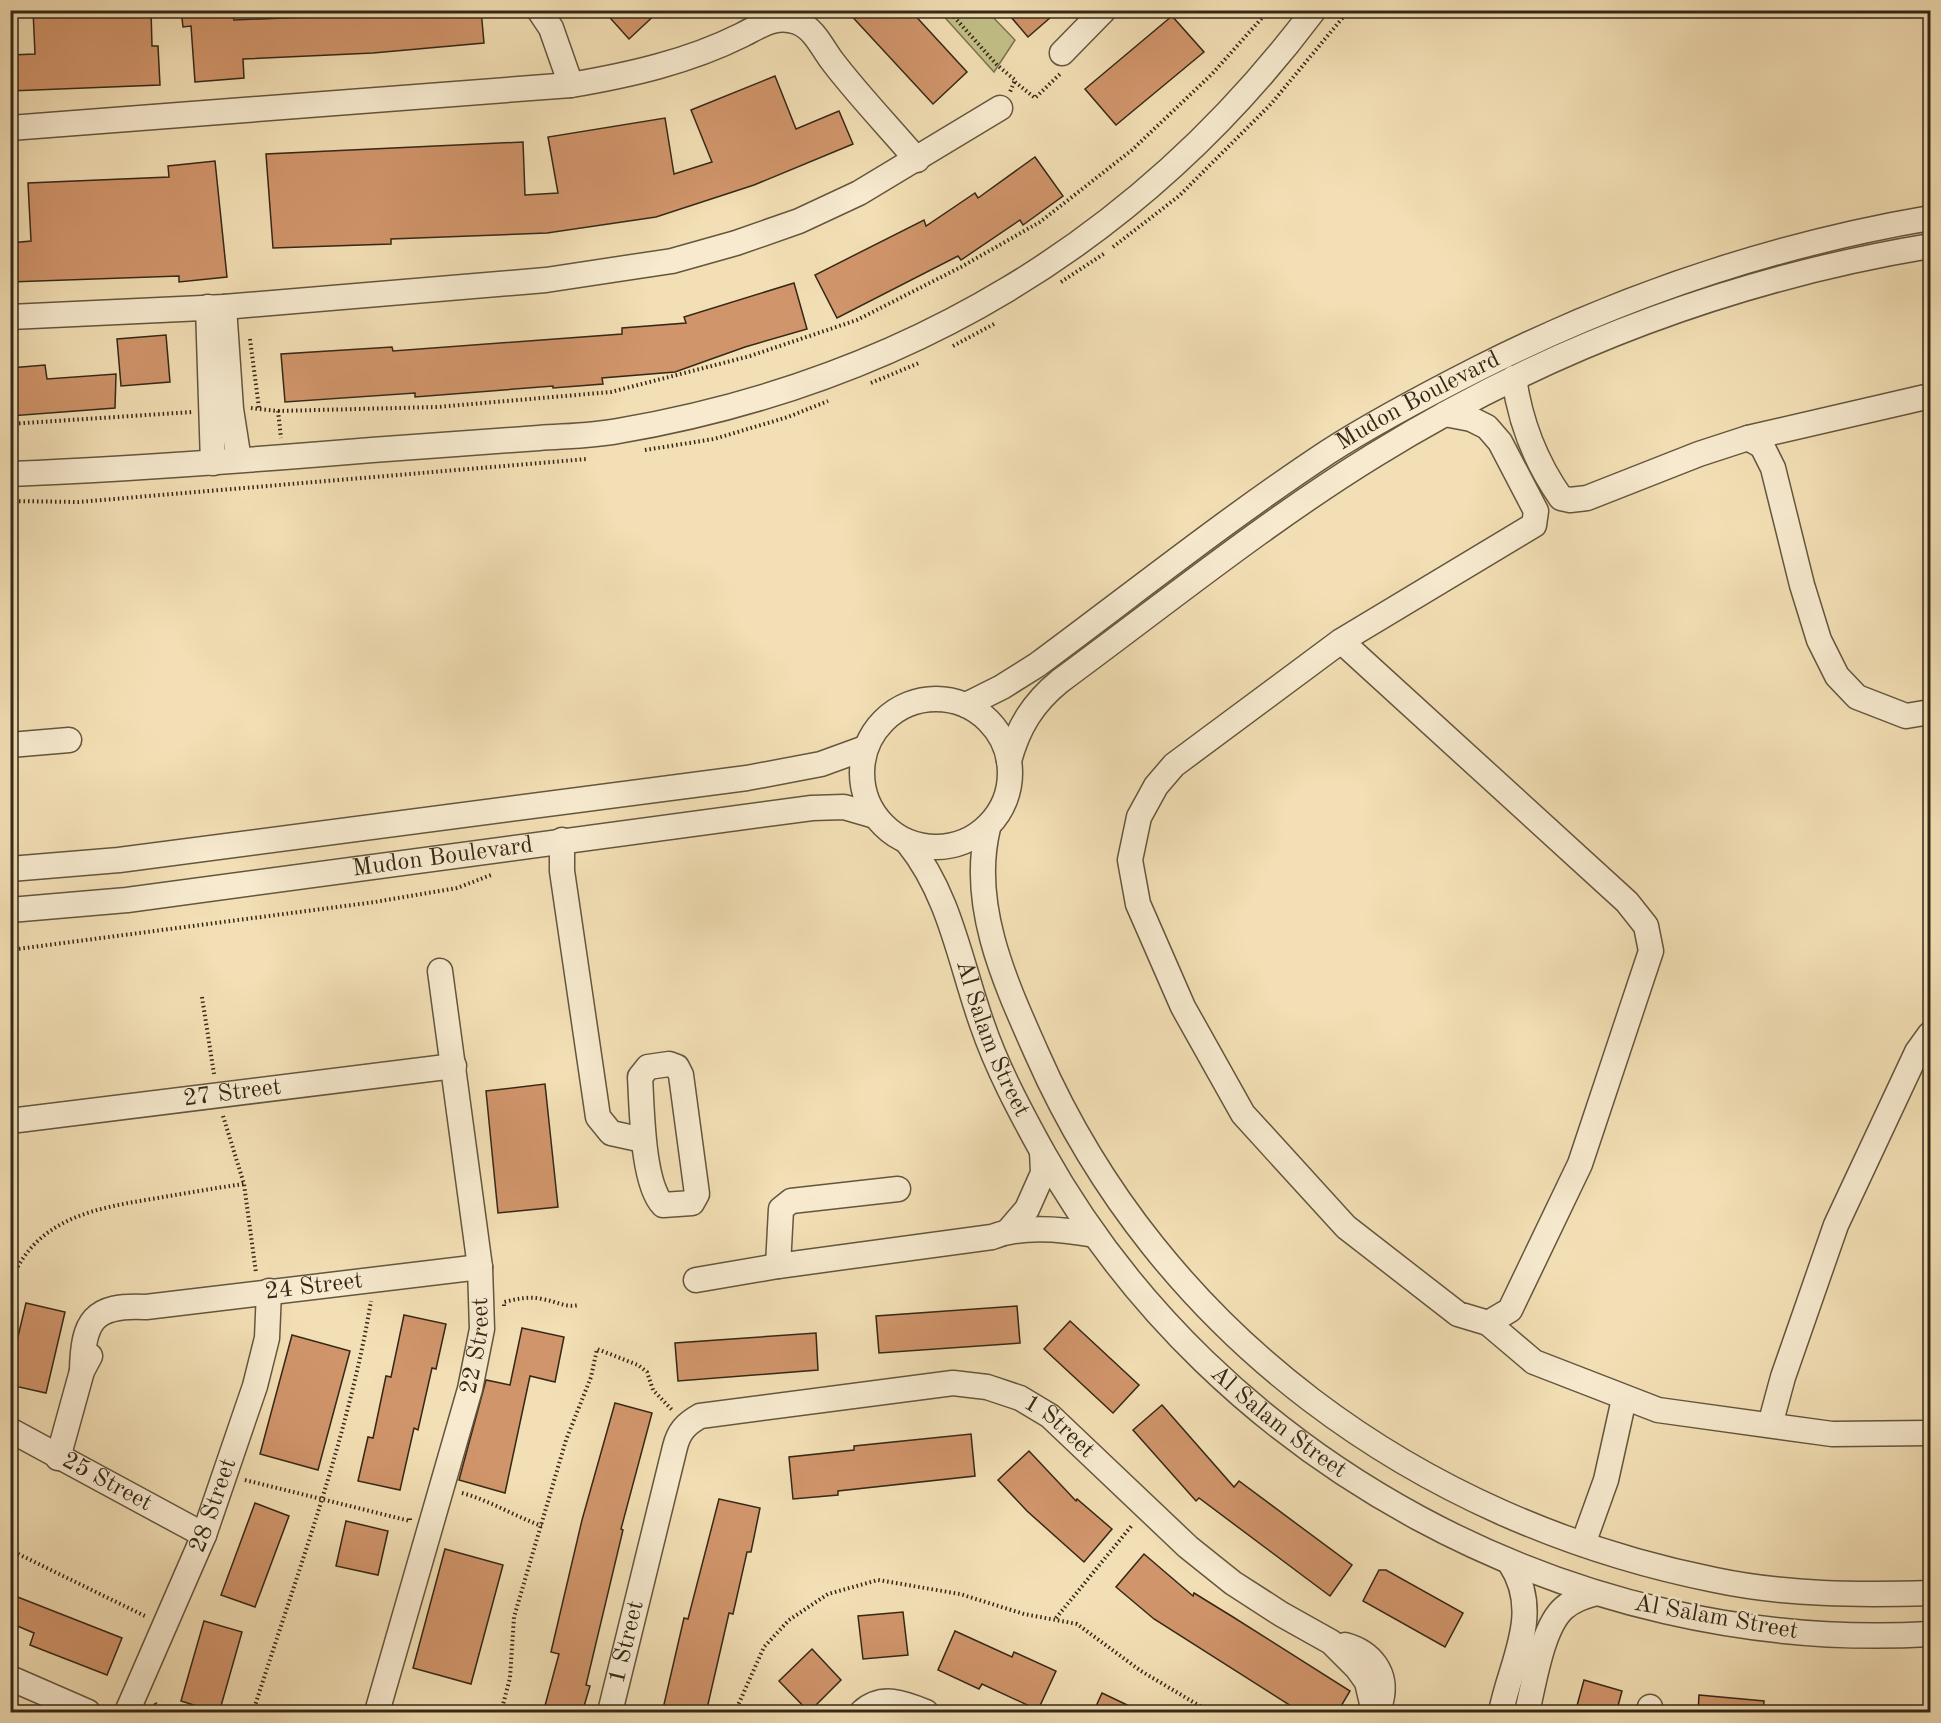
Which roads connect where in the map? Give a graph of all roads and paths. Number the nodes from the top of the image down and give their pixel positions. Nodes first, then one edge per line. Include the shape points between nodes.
1 (539, 10) edge
2 (948, 10) edge
3 (1104, 10) edge
4 (1269, 10) edge
5 (1314, 10) edge
6 (1349, 10) edge
7 (1062, 53) joint
8 (1016, 82) junction
9 (571, 85) junction
10 (1000, 108) joint
11 (10, 129) edge
12 (917, 159) junction
13 (1930, 218) edge
14 (1930, 246) edge
15 (1059, 284) dead end
16 (226, 307) junction
17 (10, 317) edge
18 (1001, 320) dead end
19 (951, 347) dead end
20 (920, 363) dead end
21 (1514, 378) junction
22 (866, 386) dead end
23 (1930, 396) edge
24 (833, 399) dead end
25 (259, 408) dead end
26 (278, 411) dead end
27 (191, 412) dead end
28 (1445, 414) junction
29 (10, 424) edge
30 (1748, 438) junction
31 (637, 451) dead end
32 (593, 458) dead end
33 (239, 460) junction
34 (213, 463) junction
35 (10, 474) edge
36 (10, 501) edge
37 (1341, 640) junction
38 (966, 705) junction
39 (1930, 712) edge
40 (69, 740) dead end
41 (10, 745) edge
42 (865, 748) junction
43 (1009, 761) junction
44 (875, 816) junction
45 (988, 828) junction
46 (562, 840) junction
47 (908, 843) junction
48 (10, 869) edge
49 (494, 873) dead end
50 (10, 910) edge
51 (10, 950) edge
52 (440, 971) dead end
53 (202, 997) dead end
54 (1930, 1034) edge
55 (454, 1066) junction
56 (217, 1095) junction
57 (10, 1121) edge
58 (643, 1140) junction
59 (1042, 1151) junction
60 (244, 1184) junction
61 (898, 1189) dead end
62 (1009, 1230) junction
63 (1095, 1235) junction
64 (778, 1266) junction
65 (480, 1267) junction
66 (374, 1279) junction
67 (696, 1280) dead end
68 (10, 1283) edge
69 (264, 1292) junction
70 (579, 1305) dead end
71 (504, 1313) dead end
72 (1488, 1323) junction
73 (1624, 1399) junction
74 (724, 1415) junction
75 (688, 1423) junction
76 (1770, 1425) junction
77 (10, 1430) edge
78 (1930, 1433) edge
79 (58, 1458) junction
80 (672, 1467) junction
81 (442, 1488) junction
82 (218, 1493) junction
83 (320, 1498) junction
84 (1146, 1508) junction
85 (435, 1513) junction
86 (542, 1526) junction
87 (204, 1534) junction
88 (1583, 1544) junction
89 (10, 1550) edge
90 (1510, 1563) junction
91 (1930, 1593) edge
92 (1593, 1594) junction
93 (1056, 1618) junction
94 (1930, 1634) edge
95 (158, 1641) junction
96 (10, 1678) edge
97 (88, 1713) edge
98 (127, 1713) edge
99 (253, 1713) edge
100 (377, 1713) edge
101 (501, 1713) edge
102 (610, 1713) edge
103 (735, 1713) edge
104 (862, 1713) edge
105 (926, 1713) edge
106 (1210, 1713) edge
107 (1376, 1713) edge
108 (1501, 1713) edge
109 (1527, 1713) edge

1 - 9 street via 550,28
2 - 8 path
3 - 7 street
4 - 26 path via 1212,74 1131,150 1040,222 857,320 750,356 611,392 437,407
5 - 33 street via 1254,86 1191,152 1122,212 1048,266 970,313 888,352 720,410 615,432
6 - 15 path via 1271,104 1179,196
7 - 8 path via 1062,73 1035,98
8 - 10 path
9 - 11 street
9 - 12 street via 658,67 770,20 784,19 810,29 833,62
10 - 12 street
12 - 16 street via 859,193 799,221 672,261 546,280
13 - 38 street, Mudon Boulevard via 1799,245 1710,271 1538,338 1329,451 1037,665
14 - 21 street, Mudon Boulevard via 1729,293 1601,338
16 - 17 street
16 - 25 path
16 - 33 street via 231,409
16 - 34 street
18 - 19 path
20 - 22 path
21 - 28 street, Mudon Boulevard
21 - 30 street via 1518,410 1531,444 1549,481 1566,500 1587,498
23 - 30 street
24 - 31 path via 714,439
27 - 29 path
28 - 37 street via 1487,427 1500,442 1536,510 1534,525
28 - 43 street, Mudon Boulevard via 1323,489 1060,681 1045,693 1022,724
30 - 39 street via 1762,446 1773,468 1819,640 1837,675 1857,697 1906,716
32 - 36 path via 78,502
33 - 34 street
34 - 35 street
37 - 72 street via 1627,902 1646,926 1651,951 1580,1164 1510,1310
37 - 72 street via 1174,765 1156,786 1139,817 1130,860 1138,904 1183,1007 1243,1114 1346,1227 1458,1314
38 - 42 street via 942,699 918,700 895,710 877,726
38 - 43 street via 996,731
40 - 41 street
42 - 44 street via 862,783
42 - 48 street, Mudon Boulevard via 821,765 747,778 130,858
43 - 45 street via 1009,785 1002,808
44 - 46 street, Mudon Boulevard via 828,806
44 - 47 street via 889,832
45 - 47 street via 964,843 936,848
45 - 88 street, Al Salam Street via 980,877 984,902 1017,1009 1082,1142 1168,1263 1272,1369 1380,1450 1492,1510
46 - 50 street, Mudon Boulevard via 127,900
46 - 58 street via 562,871 598,1117 611,1133
47 - 59 street, Al Salam Street via 938,887 983,1029
49 - 51 path via 457,888 387,900
52 - 55 street, 22 Street
53 - 56 path
54 - 76 street via 1917,1052 1836,1225
55 - 56 street, 27 Street
55 - 65 street, 22 Street
56 - 57 street, 27 Street
56 - 60 path
58 - 58 street via 640,1077 648,1067 677,1067 697,1194 692,1203 663,1205 657,1198
59 - 62 street via 1044,1173 1027,1209
59 - 63 street, Al Salam Street
60 - 68 path via 87,1211 41,1238 17,1267
60 - 69 path
61 - 64 street via 791,1201 781,1209
62 - 63 street
62 - 64 street via 992,1237
63 - 90 street, Al Salam Street via 1150,1305 1190,1346 1299,1443 1422,1520
64 - 67 street
65 - 66 street, 24 Street
65 - 81 street, 22 Street via 482,1318 478,1359
66 - 69 street, 24 Street
66 - 83 path via 364,1342
69 - 79 street, 24 Street via 146,1307 116,1321 106,1330 82,1371
69 - 82 street, 28 Street via 267,1338 262,1362
70 - 71 path via 525,1298 504,1302
72 - 73 street via 1534,1362
73 - 76 street via 1658,1410
73 - 88 street via 1606,1480
74 - 75 street, 1 Street via 700,1416
74 - 80 street, 1 Street via 690,1440
74 - 84 street, 1 Street via 941,1385 987,1387 1020,1398 1050,1416
75 - 80 street, 1 Street via 679,1434
75 - 86 path via 663,1403 647,1372 597,1349
76 - 78 street via 1832,1434
77 - 79 street, 25 Street
79 - 87 street, 25 Street
80 - 102 street, 1 Street
81 - 85 street, 22 Street
81 - 86 path via 482,1499
82 - 83 path via 238,1499 245,1479
82 - 87 street, 28 Street
83 - 85 path via 410,1521 414,1507
83 - 99 path
84 - 93 path
84 - 107 street, 1 Street via 1233,1583 1331,1642 1363,1651 1382,1675 1384,1690
85 - 100 street, 22 Street
86 - 101 path via 514,1617 510,1678
87 - 95 street, 28 Street
88 - 91 street, Al Salam Street via 1639,1563 1718,1581 1797,1591
89 - 95 path via 148,1618 143,1634
90 - 92 street, Al Salam Street
90 - 108 street via 1520,1578 1526,1613
92 - 94 street, Al Salam Street via 1740,1627 1815,1635
92 - 109 street via 1577,1599 1552,1623
93 - 103 path via 1024,1614 960,1594 878,1580 828,1594 789,1620 764,1647
93 - 106 path via 1085,1629 1141,1671
95 - 98 street, 28 Street
96 - 97 street
104 - 105 street via 891,1700

